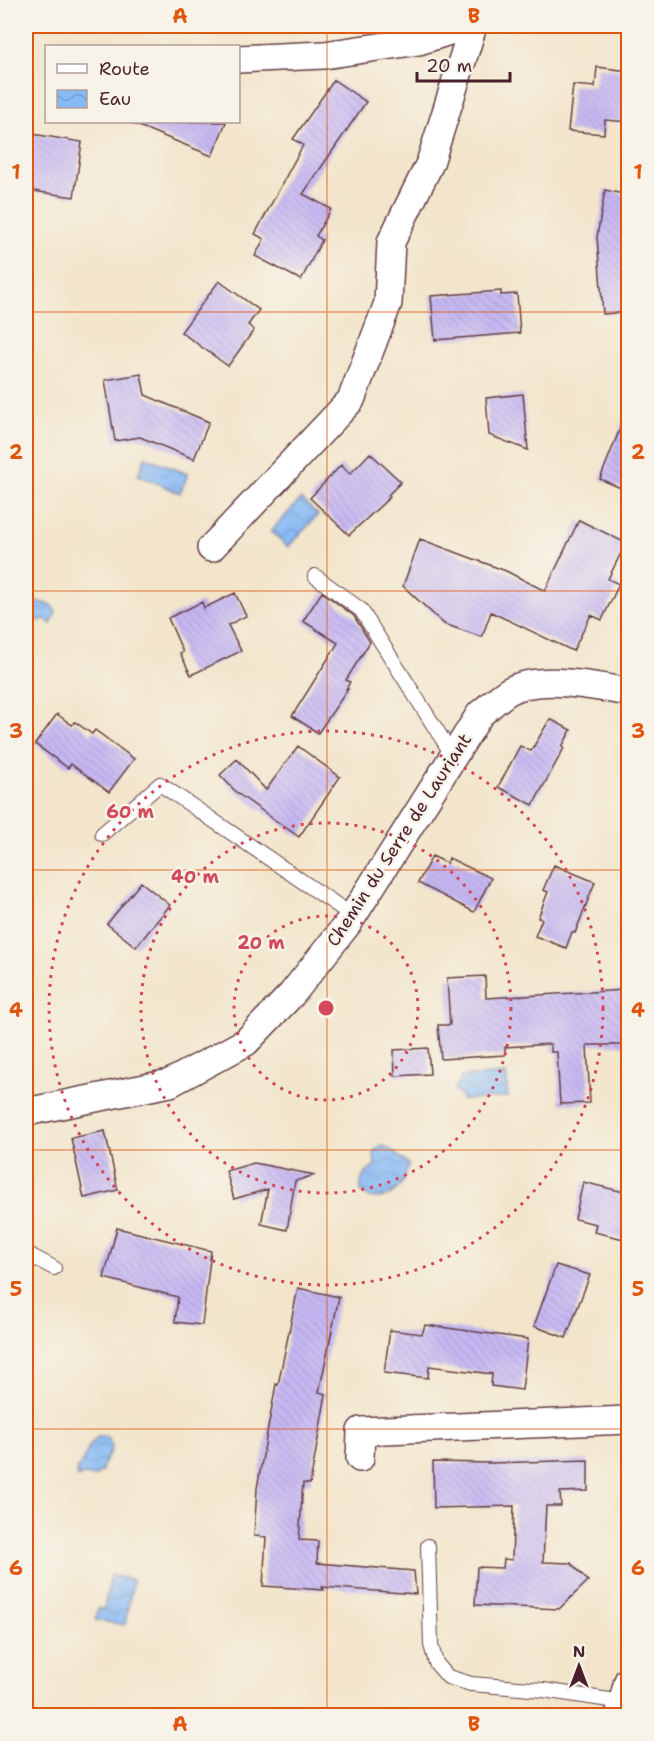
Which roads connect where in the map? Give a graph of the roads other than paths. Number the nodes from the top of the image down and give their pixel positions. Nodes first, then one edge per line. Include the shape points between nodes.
1 (465, 26) edge
2 (473, 26) edge
3 (240, 59) edge
4 (211, 548) dead end
5 (315, 576) dead end
6 (628, 692) edge
7 (453, 756) junction
8 (102, 834) dead end
9 (352, 916) junction
10 (26, 1112) edge
11 (26, 1253) edge
12 (54, 1268) dead end
13 (628, 1420) edge
14 (360, 1458) dead end
15 (428, 1546) dead end
16 (623, 1699) edge

1 - 3 street via 419,41 324,55
2 - 4 street via 430,163 391,242 388,303 351,400
5 - 7 lane via 362,610
6 - 7 street, Chemin du Serre de Lauriant via 577,683 539,683 510,690 480,714
7 - 9 street, Chemin du Serre de Lauriant
8 - 9 lane via 160,784
9 - 10 street, Chemin du Serre de Lauriant via 291,994 246,1042 170,1083
11 - 12 lane
13 - 14 street via 361,1431
15 - 16 lane via 431,1645 436,1663 448,1677 471,1684

